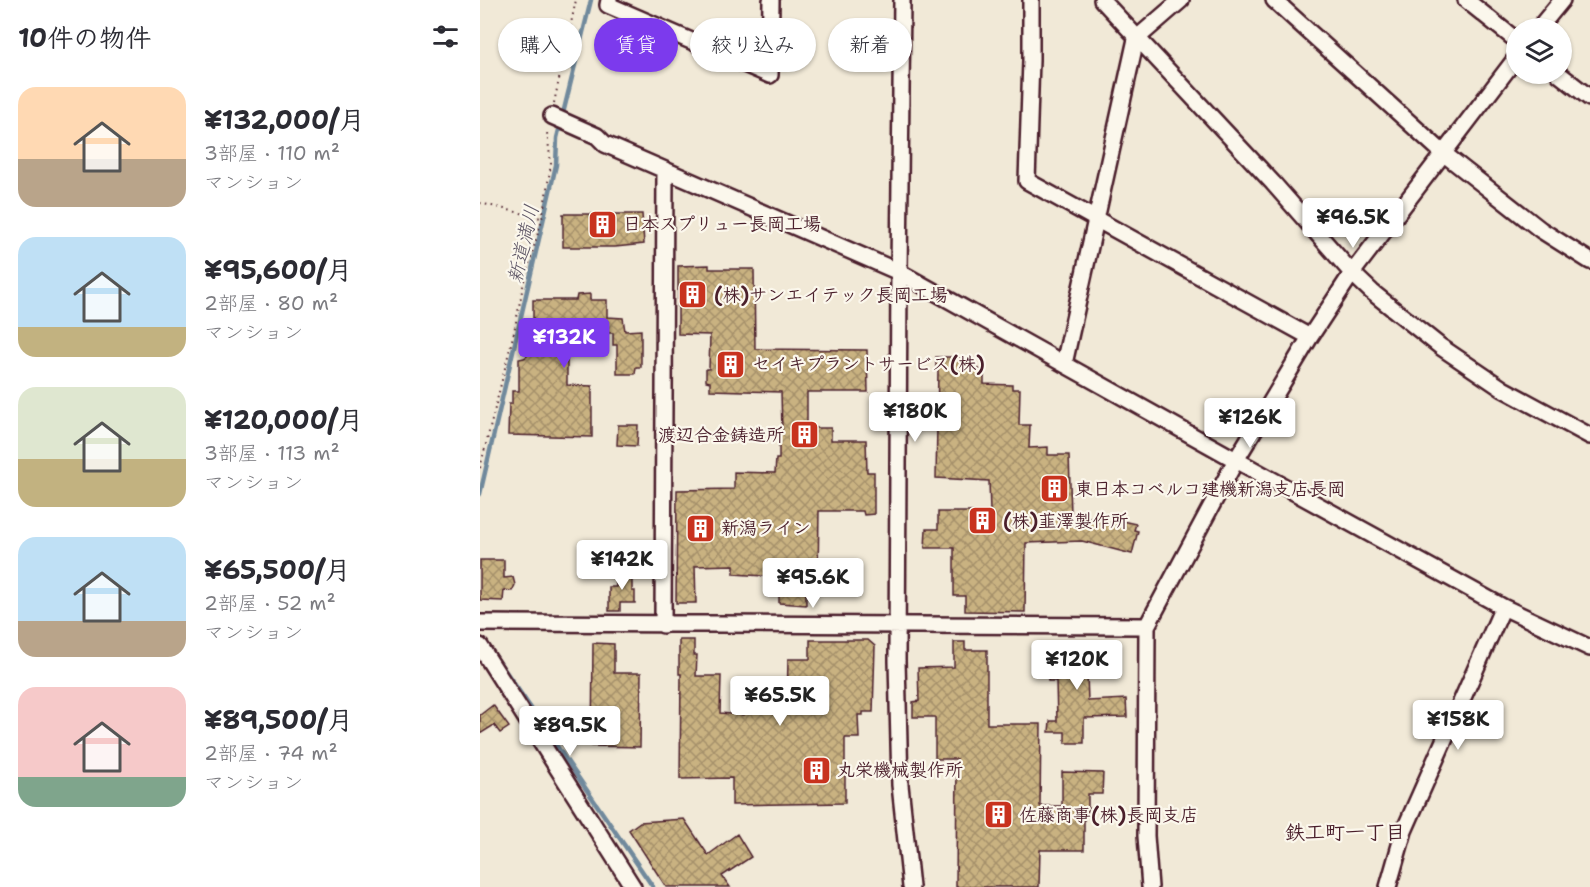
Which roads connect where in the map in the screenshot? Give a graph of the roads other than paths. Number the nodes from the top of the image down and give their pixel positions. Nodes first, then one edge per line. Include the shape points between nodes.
1 (609, 0) edge
2 (771, 0) edge
3 (902, 0) edge
4 (1031, 0) edge
5 (1102, 0) edge
6 (1181, 0) edge
7 (1274, 0) edge
8 (1466, 0) edge
9 (1562, 0) edge
10 (1547, 18) edge
11 (1506, 32) edge
12 (1136, 39) junction
13 (1506, 71) edge
14 (1572, 84) edge
15 (1590, 98) edge
16 (552, 117) road end
17 (1443, 153) junction
18 (665, 170) junction
19 (1097, 219) junction
20 (1590, 261) edge
21 (899, 272) junction
22 (1352, 273) junction
23 (1310, 337) junction
24 (1064, 364) junction
25 (1590, 436) edge
26 (1236, 460) junction
27 (1503, 607) junction
28 (480, 623) edge
29 (663, 625) junction
30 (897, 625) junction
31 (1147, 626) junction
32 (480, 646) edge
33 (1590, 648) edge
34 (633, 887) edge
35 (911, 887) edge
36 (1150, 887) edge
37 (1388, 887) edge

1 - 2 street via 608,5 616,9 770,75
3 - 21 street
4 - 19 street via 1027,181
5 - 12 street
6 - 12 street
7 - 17 street
8 - 11 street
9 - 10 street
12 - 19 street
12 - 22 street
13 - 17 street
14 - 15 street
16 - 18 street
17 - 20 street via 1541,230
17 - 22 street
18 - 21 street
18 - 29 street
19 - 23 street
19 - 24 street
21 - 24 street
21 - 30 street
22 - 23 street
22 - 25 street via 1450,353 1503,389
23 - 26 street
24 - 26 street
26 - 27 street
26 - 31 street
27 - 33 street
27 - 37 street via 1404,831
28 - 29 street
29 - 30 street
30 - 31 street
30 - 35 street via 900,785
31 - 36 street via 1146,837
32 - 34 street

